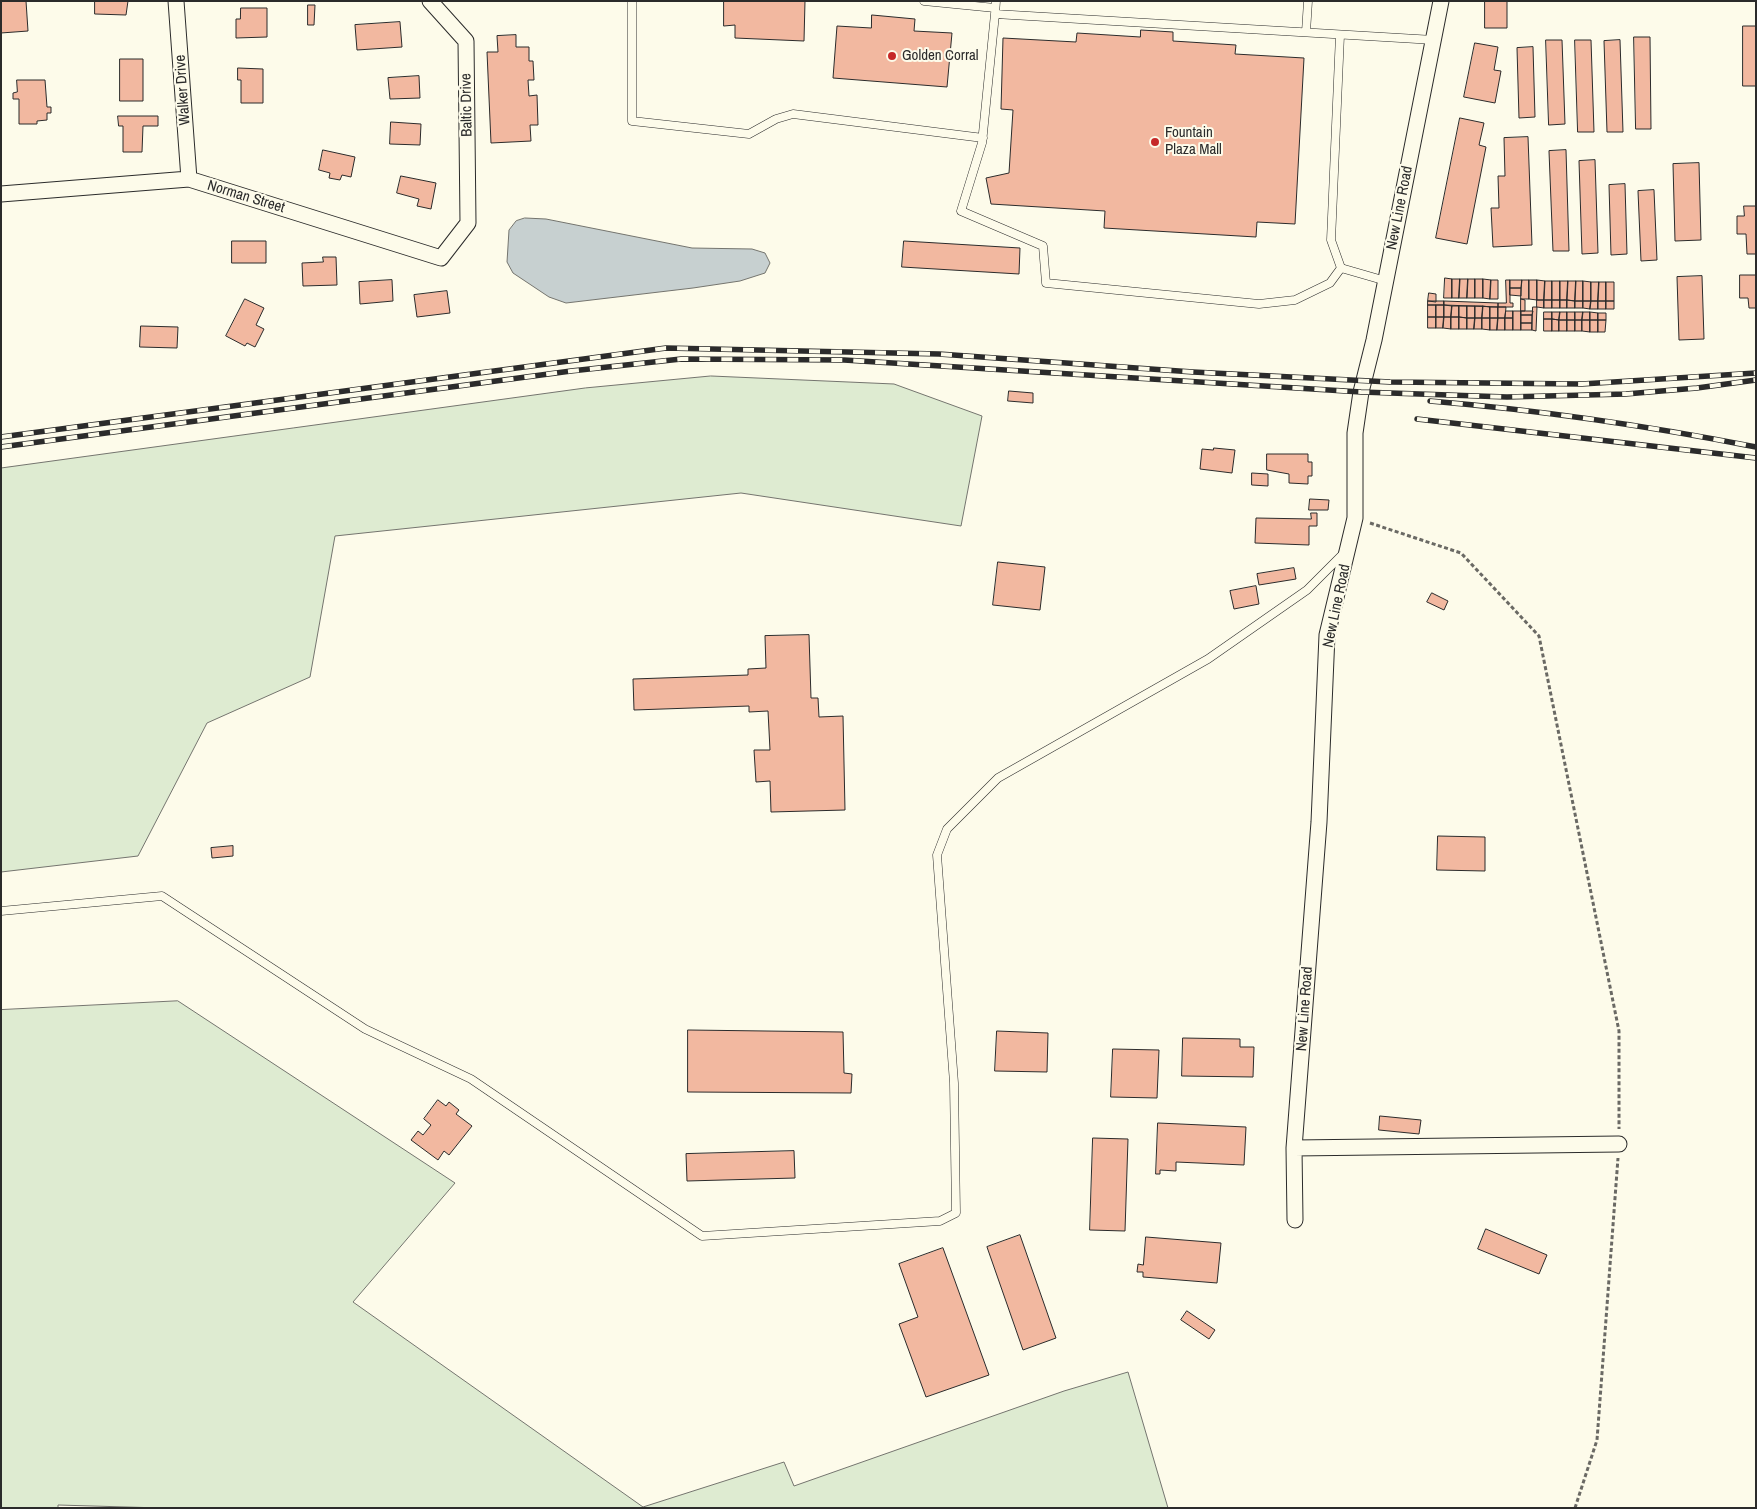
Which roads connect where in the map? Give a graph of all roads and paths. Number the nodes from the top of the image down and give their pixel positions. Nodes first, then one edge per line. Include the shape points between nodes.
1 (176, 1) edge
2 (430, 1) edge
3 (632, 1) edge
4 (924, 1) edge
5 (1308, 1) edge
6 (1441, 1) edge
7 (995, 8) edge
8 (1306, 32) junction
9 (1340, 34) junction
10 (1434, 40) junction
11 (983, 138) junction
12 (189, 179) junction
13 (1, 194) edge
14 (468, 223) joint
15 (1341, 268) junction
16 (1386, 281) junction
17 (1355, 518) junction
18 (1349, 549) junction
19 (1, 911) edge
20 (1619, 1144) junction
21 (1294, 1148) junction
22 (1295, 1220) dead end
23 (1575, 1508) edge

1 - 12 street, Walker Drive
2 - 14 street, Baltic Drive via 466,41
3 - 11 lane via 632,121 749,134 793,114
4 - 7 lane
5 - 8 lane
6 - 10 street, New Line Road
7 - 8 lane
7 - 11 lane
8 - 9 lane
9 - 10 lane
9 - 15 lane via 1331,240
10 - 16 street, New Line Road
11 - 15 lane via 961,211 1043,246 1046,283 1259,304 1295,300 1330,282
12 - 13 street, Norman Street
12 - 14 street, Norman Street via 441,258
15 - 16 lane
16 - 17 street, New Line Road via 1355,433
17 - 18 street, New Line Road
17 - 20 path via 1461,553 1539,636 1619,1031
18 - 19 lane via 1307,590 1208,659 998,778 947,829 937,855 954,1083 956,1214 940,1221 702,1236 471,1079 365,1029 162,896
18 - 21 street, New Line Road via 1328,635 1320,822
20 - 21 street
20 - 23 path via 1597,1440
21 - 22 street, New Line Road

